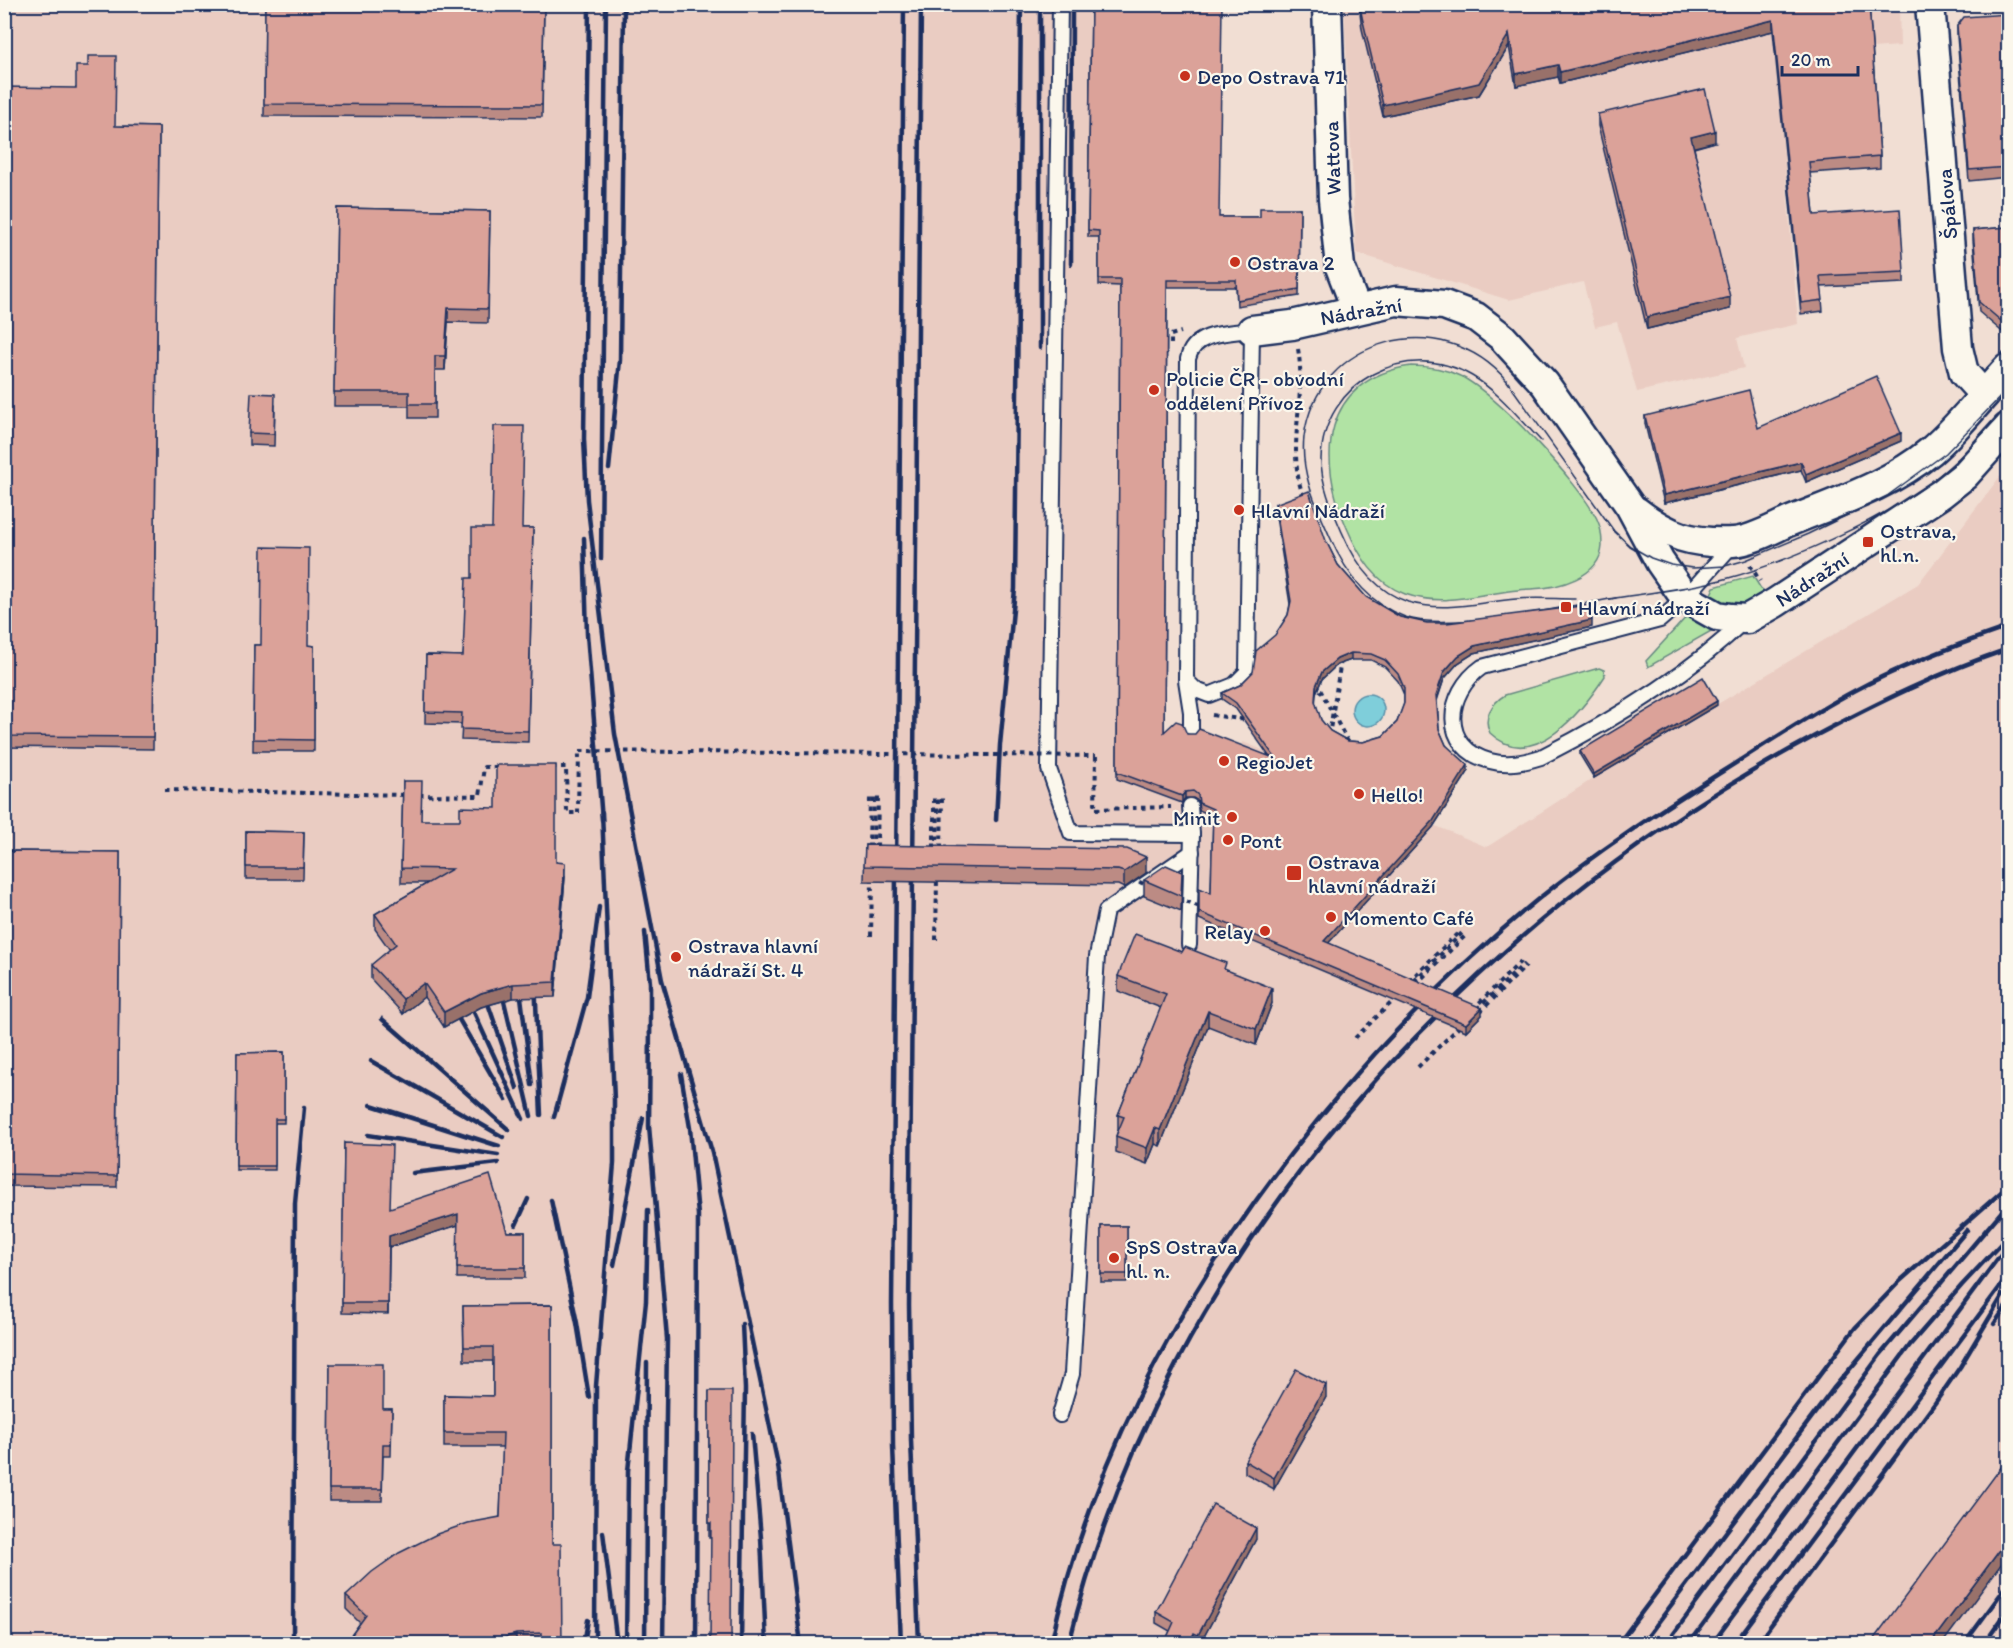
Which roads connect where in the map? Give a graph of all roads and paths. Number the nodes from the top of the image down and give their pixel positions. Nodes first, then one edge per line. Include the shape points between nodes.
1 (1060, 4) edge
2 (1327, 4) edge
3 (1936, 5) edge
4 (1356, 308) junction
5 (1252, 330) junction
6 (2008, 368) edge
7 (1984, 395) junction
8 (2008, 427) edge
9 (1630, 506) junction
10 (1735, 542) junction
11 (1685, 598) junction
12 (1775, 603) junction
13 (1747, 619) junction
14 (1341, 655) edge
15 (1313, 676) edge
16 (1186, 680) junction
17 (1332, 713) junction
18 (1191, 733) edge
19 (1327, 745) edge
20 (1351, 747) edge
21 (507, 767) edge
22 (542, 767) edge
23 (165, 790) dead end
24 (1157, 805) dead end
25 (1190, 806) dead end
26 (1192, 834) junction
27 (873, 850) joint
28 (937, 851) joint
29 (1192, 852) junction
30 (872, 874) edge
31 (936, 874) edge
32 (1122, 874) edge
33 (1151, 887) edge
34 (1171, 895) edge
35 (1211, 912) edge
36 (1462, 933) dead end
37 (871, 936) dead end
38 (936, 940) dead end
39 (1189, 945) dead end
40 (1524, 963) dead end
41 (1410, 984) edge
42 (1400, 994) edge
43 (1473, 1014) edge
44 (1464, 1022) edge
45 (1355, 1038) dead end
46 (1418, 1067) dead end
47 (1060, 1415) dead end

1 - 26 lane via 1049,769 1071,833
2 - 4 street, Wattova via 1333,199 1340,267
3 - 7 street, Špálova via 1960,358 1967,379
4 - 5 street, Nádražní via 1292,325
4 - 9 street, Nádražní via 1396,301 1421,302 1460,309 1476,317 1502,337 1538,376
5 - 16 lane via 1204,339 1192,347 1188,359
5 - 16 lane via 1247,672 1234,685 1209,695
6 - 7 street, Nádražní
7 - 10 street, Nádražní via 1938,445 1895,475
8 - 12 street, Nádražní via 1955,484
9 - 10 street, Nádražní via 1657,528 1676,537
9 - 11 street, Nádražní
10 - 11 lane
10 - 12 path
11 - 13 street, Nádražní via 1717,616
11 - 13 lane via 1660,620 1482,667 1455,697 1452,709 1456,732 1471,751 1490,761 1518,763 1541,757 1680,675
12 - 13 street, Nádražní
14 - 17 path
15 - 17 path
16 - 18 lane
17 - 19 path
17 - 20 path
21 - 23 path via 484,767 480,796
22 - 24 path, bridge via 566,766 567,813 578,813 579,751 1096,756 1095,809
25 - 26 lane
26 - 29 lane
27 - 27 path via 874,797
28 - 28 path via 938,798
29 - 39 lane
29 - 47 lane via 1106,911 1097,956 1072,1374
30 - 37 path
31 - 38 path
32 - 33 path, bridge
34 - 35 path, bridge
36 - 41 path
40 - 43 path
42 - 45 path
44 - 46 path

